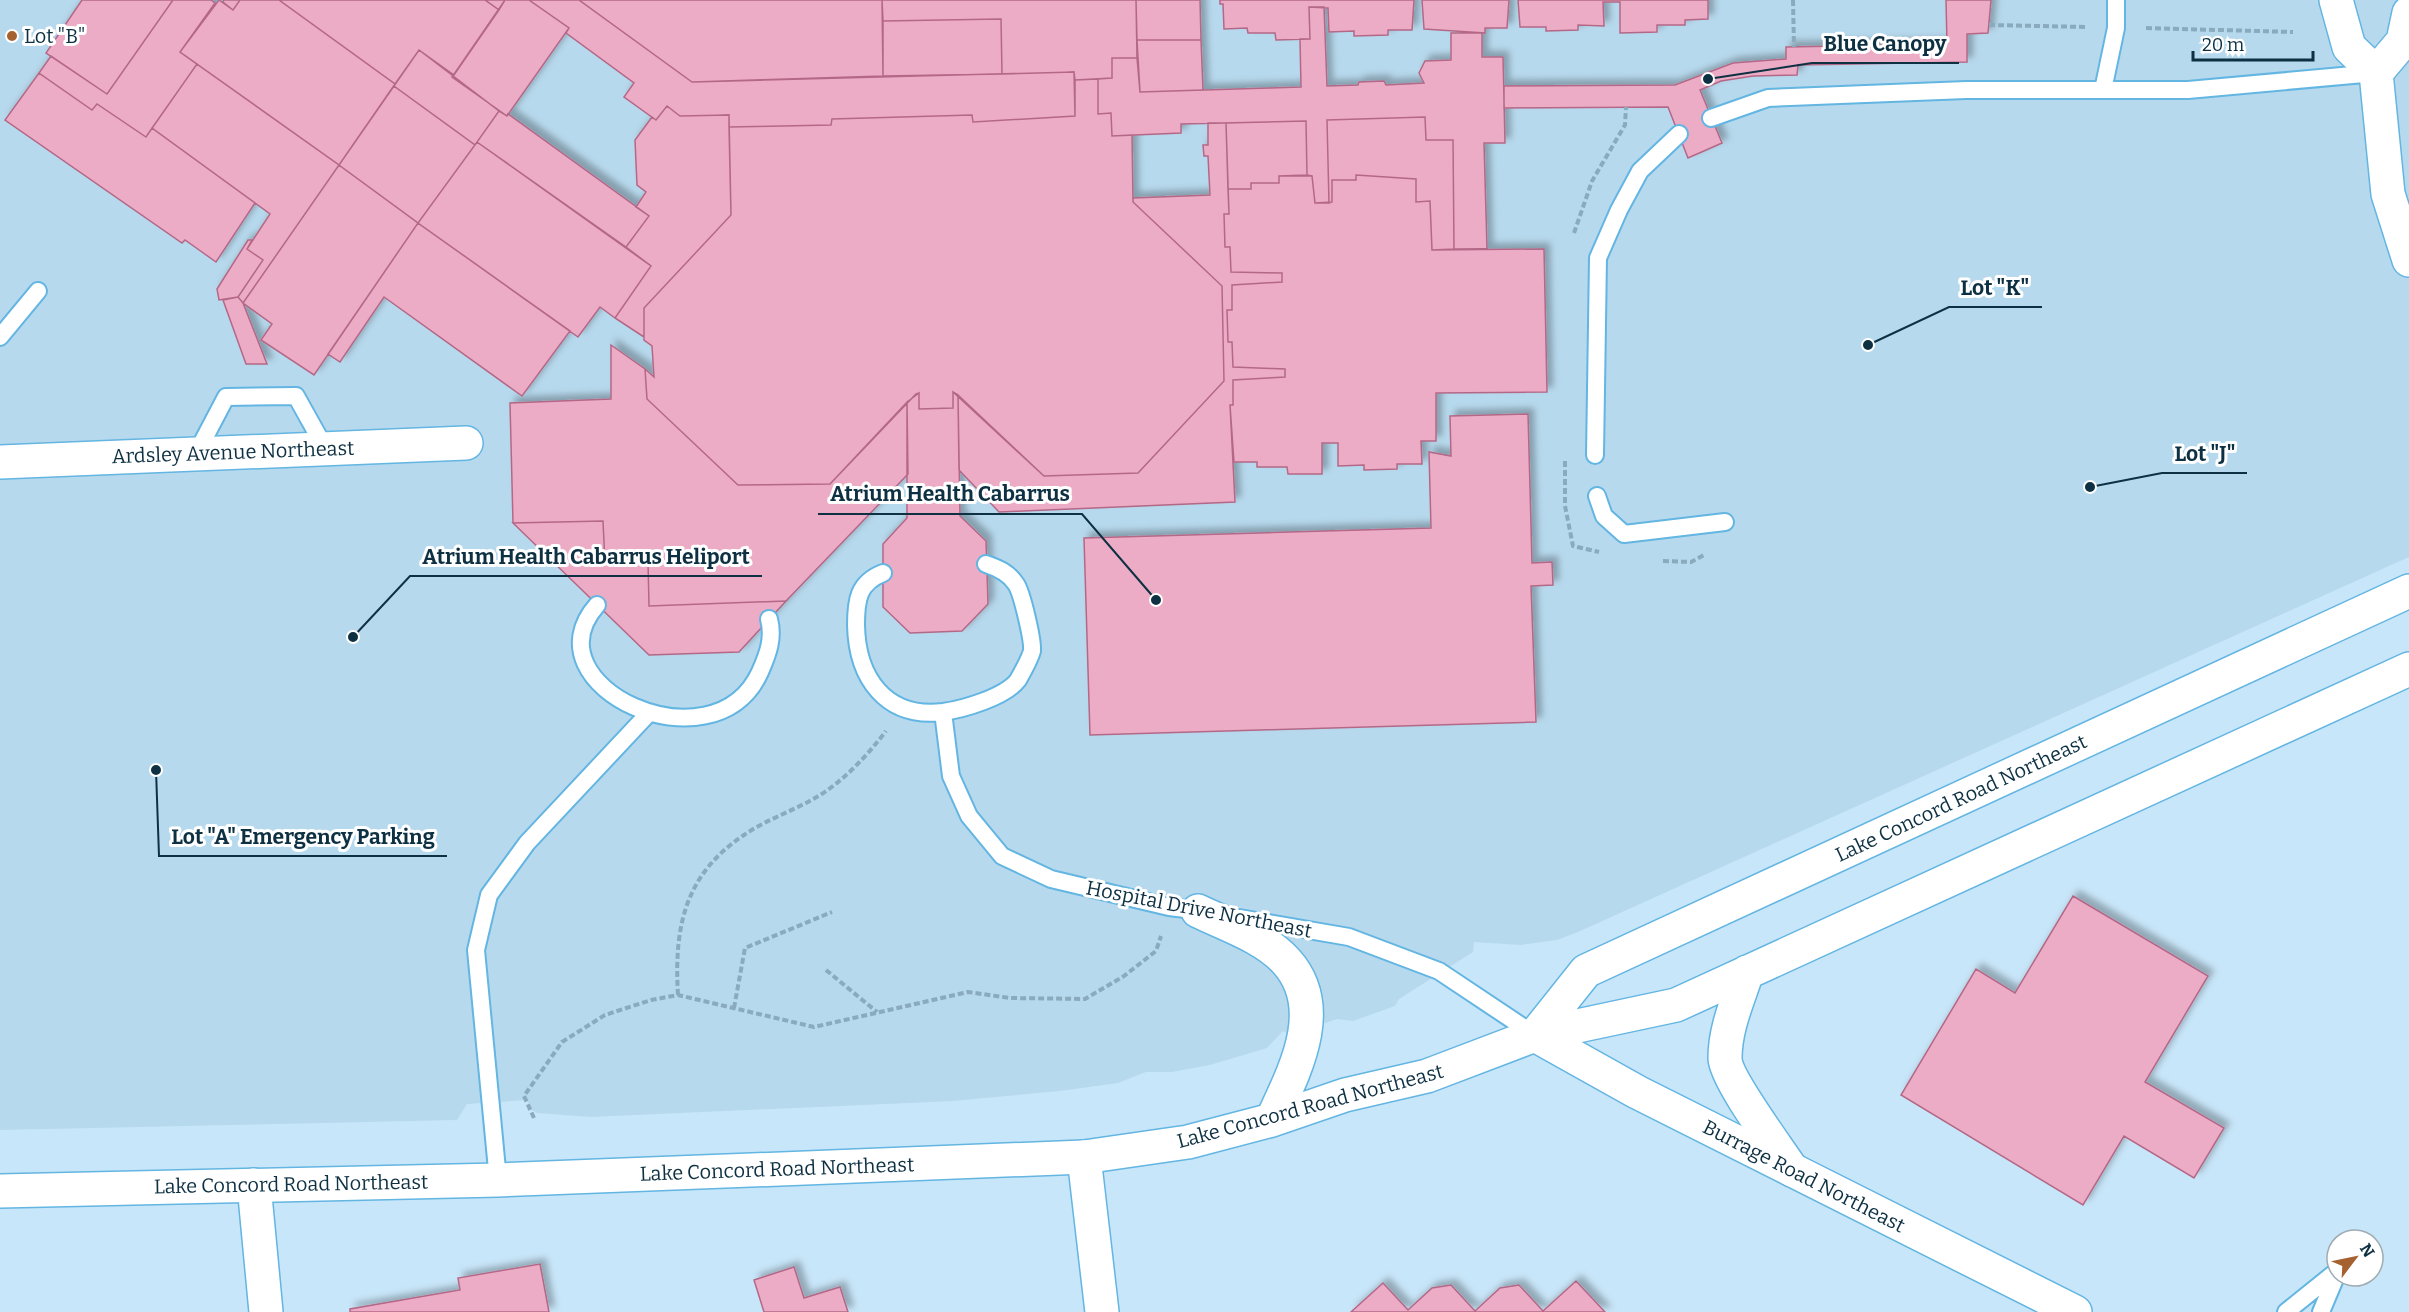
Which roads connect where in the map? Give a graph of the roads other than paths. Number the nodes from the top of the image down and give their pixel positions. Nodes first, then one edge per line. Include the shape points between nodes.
1 (2116, 0) edge
2 (2336, 0) edge
3 (2409, 13) edge
4 (2376, 73) junction
5 (2103, 90) junction
6 (1711, 118) dead end
7 (1679, 134) dead end
8 (2409, 260) edge
9 (38, 291) dead end
10 (0, 337) edge
11 (466, 443) dead end
12 (325, 448) junction
13 (196, 454) junction
14 (1595, 455) dead end
15 (0, 462) edge
16 (1597, 496) dead end
17 (1725, 522) dead end
18 (986, 564) dead end
19 (883, 573) dead end
20 (2409, 591) edge
21 (597, 604) dead end
22 (769, 619) dead end
23 (2409, 669) edge
24 (943, 712) junction
25 (648, 714) junction
26 (1184, 909) junction
27 (1748, 972) junction
28 (1536, 1035) junction
29 (1272, 1120) junction
30 (1084, 1157) junction
31 (1792, 1170) junction
32 (498, 1180) junction
33 (254, 1185) junction
34 (0, 1191) edge
35 (2325, 1282) edge
36 (2331, 1288) edge
37 (266, 1312) edge
38 (1102, 1312) edge
39 (2075, 1312) edge
40 (2286, 1312) edge
41 (2321, 1312) edge

1 - 5 lane via 2116,28
2 - 4 main road via 2349,46
3 - 4 main road via 2403,41
4 - 5 lane via 2188,90
4 - 8 main road via 2388,194
5 - 6 lane via 1966,90 1768,98
7 - 14 lane via 1640,171 1598,258
9 - 10 lane
11 - 12 main road, Ardsley Avenue Northeast
12 - 13 main road, Ardsley Avenue Northeast
12 - 13 lane via 296,396 226,397
13 - 15 main road, Ardsley Avenue Northeast
16 - 17 lane via 1604,516 1624,534
18 - 24 lane via 1005,572 1017,585 1032,650 1017,681 988,700
19 - 24 lane via 866,582 858,595 858,655 865,672 878,690 903,708
20 - 28 main road, Lake Concord Road Northeast via 1586,971
21 - 25 lane via 582,628 582,659 612,695
22 - 25 lane via 770,645 753,687 726,709 696,719
23 - 27 main road, Lake Concord Road Northeast
24 - 26 lane, Hospital Drive Northeast via 951,776 969,816 1002,856 1051,879
25 - 32 lane via 527,843 489,895 476,950
26 - 28 lane, Hospital Drive Northeast via 1350,937 1439,971
26 - 29 main road via 1267,947 1286,961 1302,987 1307,1032
27 - 28 main road, Lake Concord Road Northeast via 1676,1005
27 - 31 main road via 1728,1028 1725,1061 1745,1101
28 - 29 main road, Lake Concord Road Northeast via 1427,1076 1345,1095
28 - 31 main road, Burrage Road Northeast via 1637,1092
29 - 30 main road, Lake Concord Road Northeast via 1188,1142
30 - 32 main road, Lake Concord Road Northeast
30 - 38 main road
31 - 39 main road, Burrage Road Northeast
32 - 33 main road, Lake Concord Road Northeast
33 - 34 main road, Lake Concord Road Northeast
33 - 37 main road
35 - 40 lane
36 - 41 lane

